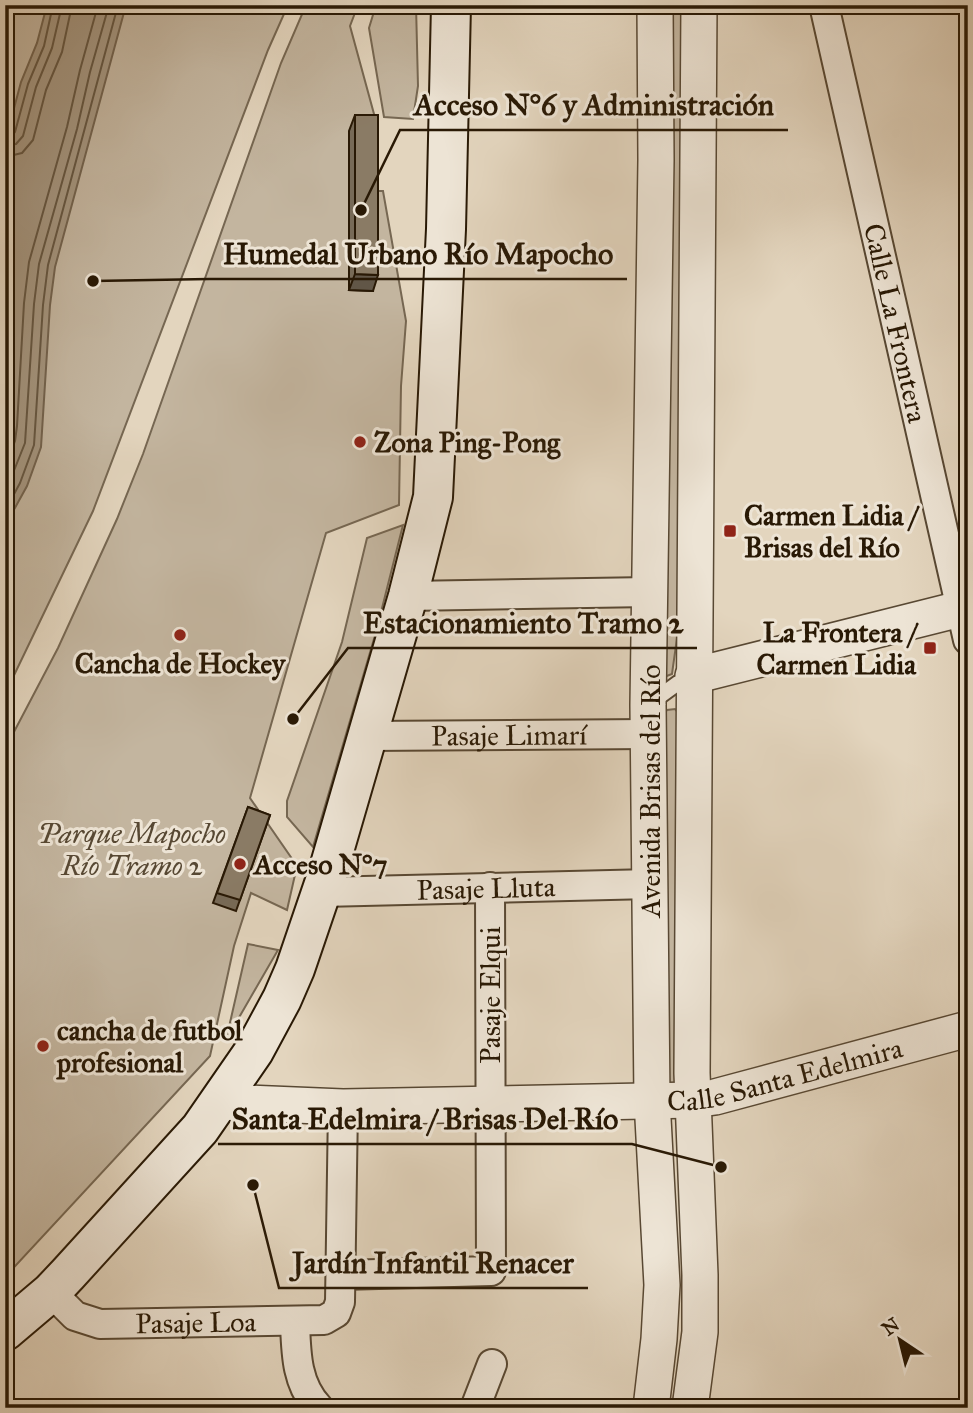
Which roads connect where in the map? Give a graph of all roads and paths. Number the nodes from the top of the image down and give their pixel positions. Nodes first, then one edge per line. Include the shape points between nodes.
1 (451, 5) edge
2 (655, 5) edge
3 (699, 5) edge
4 (824, 5) edge
5 (650, 592) junction
6 (408, 596) junction
7 (965, 618) edge
8 (694, 676) junction
9 (648, 720) junction
10 (367, 736) junction
11 (651, 884) junction
12 (490, 887) junction
13 (322, 892) junction
14 (968, 1030) edge
15 (652, 1100) junction
16 (692, 1100) junction
17 (221, 1102) junction
18 (491, 1105) junction
19 (342, 1107) junction
20 (341, 1289) junction
21 (51, 1292) junction
22 (295, 1321) junction
23 (5, 1331) edge
24 (492, 1364) dead end
25 (314, 1406) edge
26 (475, 1408) edge
27 (651, 1408) edge
28 (690, 1408) edge

1 - 6 main road via 435,483
2 - 5 street, Avenida Brisas del Río
3 - 8 street, Avenida Brisas del Río
4 - 7 street, Calle La Frontera
5 - 6 street
5 - 9 street, Avenida Brisas del Río
6 - 10 main road
7 - 8 street
8 - 9 lane via 678,682
8 - 16 street, Avenida Brisas del Río
9 - 10 street, Pasaje Limarí
9 - 11 street, Avenida Brisas del Río
10 - 13 main road
11 - 12 street, Pasaje Lluta
11 - 15 street, Avenida Brisas del Río
12 - 13 street, Pasaje Lluta
12 - 18 street, Pasaje Elqui
13 - 17 main road via 282,999
14 - 16 street, Calle Santa Edelmira
15 - 16 street, Calle Santa Edelmira
15 - 18 street, Calle Santa Edelmira
15 - 27 street, Avenida Brisas del Río via 662,1285
16 - 28 street, Avenida Brisas del Río via 701,1275 700,1332
17 - 19 street, Calle Santa Edelmira
17 - 21 main road
18 - 19 street, Calle Santa Edelmira
18 - 20 street, Pasaje Elqui via 491,1271
19 - 20 street
20 - 22 street, Pasaje Loa via 336,1314
21 - 22 street, Pasaje Loa via 75,1316 100,1324
21 - 23 main road
22 - 25 street via 300,1376
24 - 26 street

